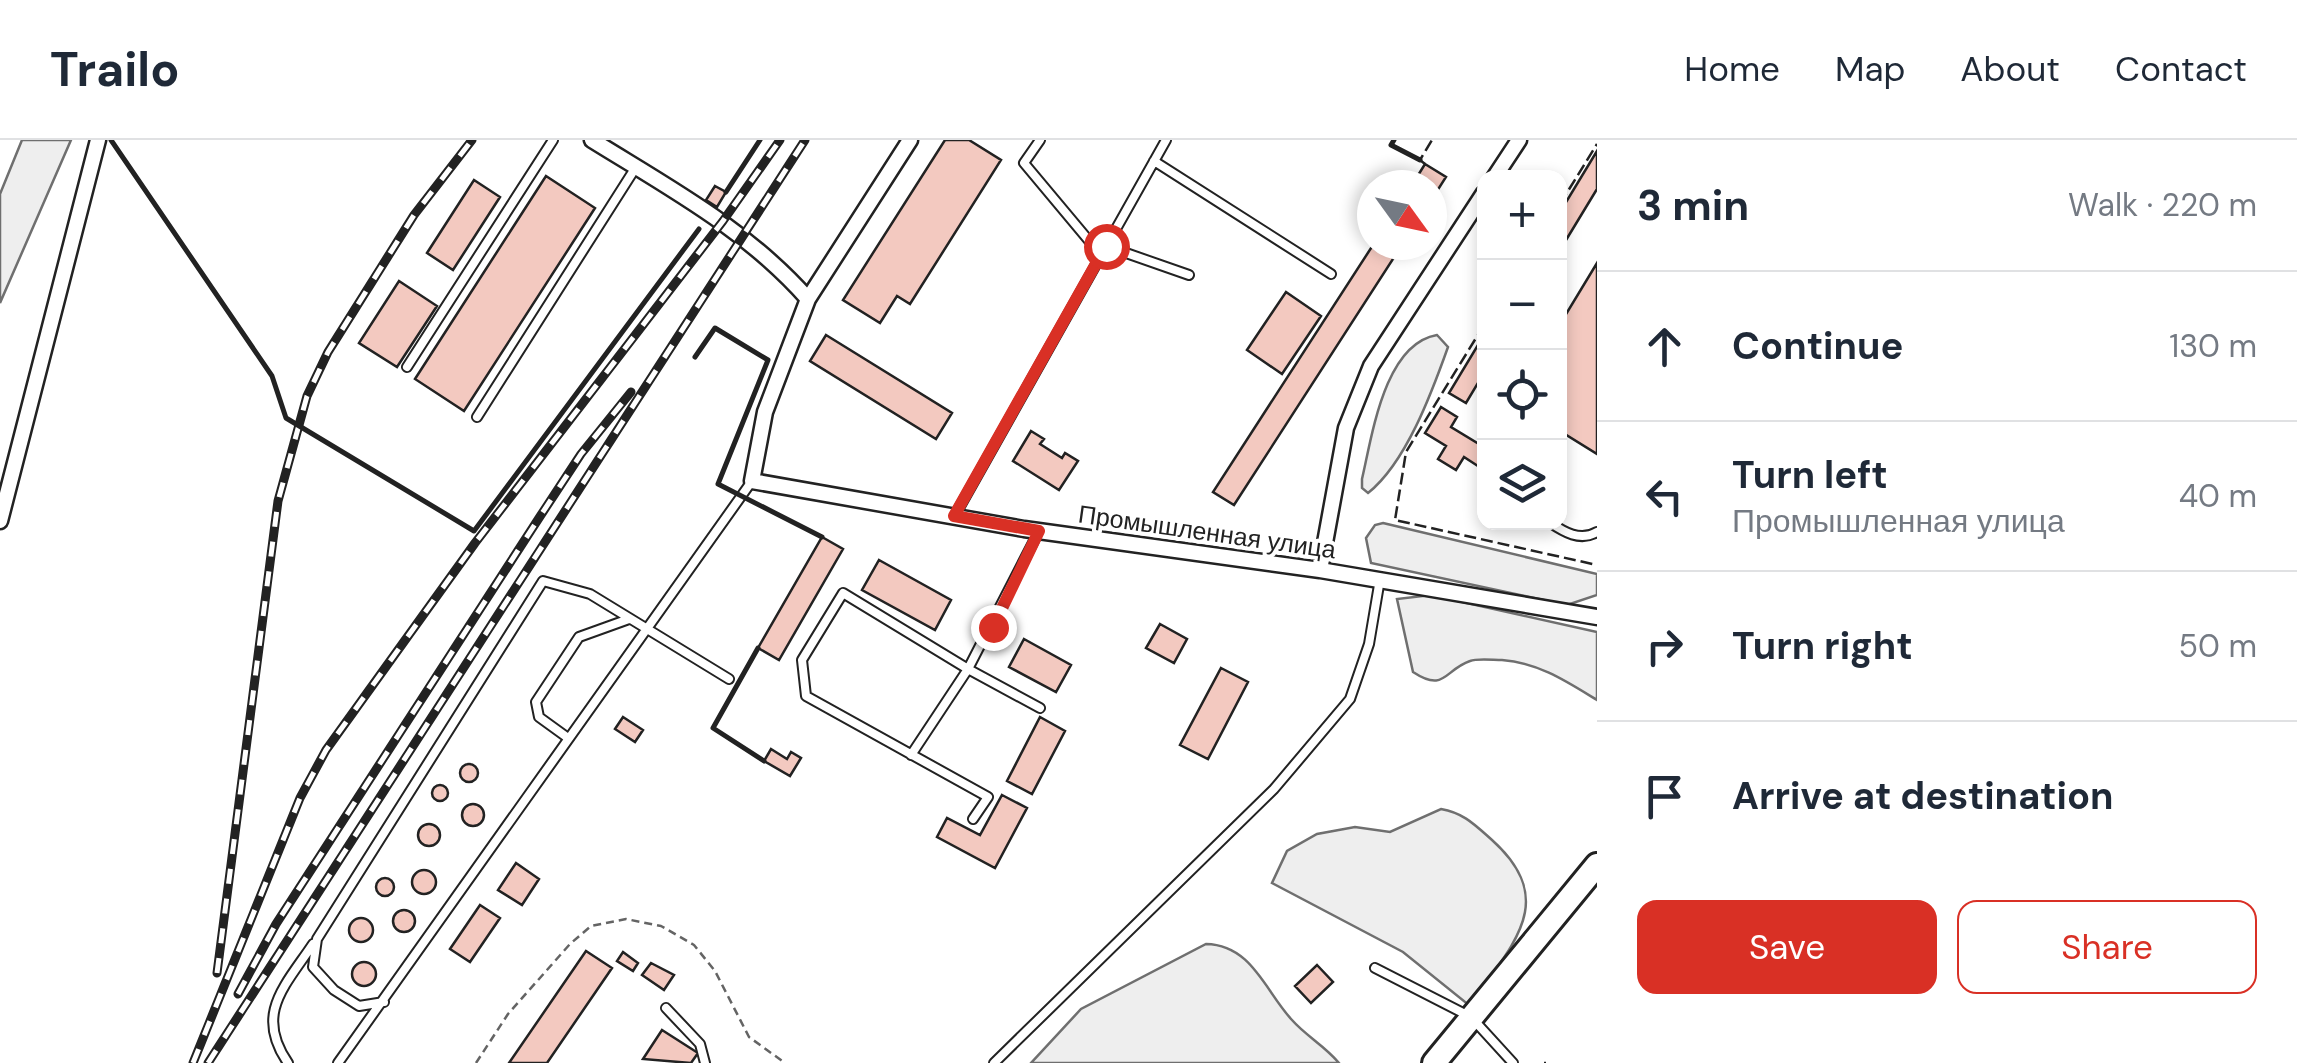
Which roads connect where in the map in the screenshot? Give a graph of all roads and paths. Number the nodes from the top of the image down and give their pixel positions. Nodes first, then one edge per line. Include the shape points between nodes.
1 (98, 140) edge
2 (553, 140) edge
3 (592, 140) edge
4 (910, 140) edge
5 (1040, 140) edge
6 (1166, 140) edge
7 (1519, 140) edge
8 (1154, 161) junction
9 (636, 167) junction
10 (1499, 170) edge
11 (1477, 204) edge
12 (1104, 250) junction
13 (1331, 274) dead end
14 (1189, 275) dead end
15 (808, 299) junction
16 (407, 367) dead end
17 (478, 418) dead end
18 (752, 481) junction
19 (954, 516) junction
20 (0, 521) edge
21 (1562, 530) edge
22 (1039, 531) junction
23 (1597, 532) edge
24 (1320, 570) junction
25 (1380, 579) junction
26 (1597, 617) edge
27 (630, 619) junction
28 (643, 628) junction
29 (968, 669) junction
30 (730, 679) dead end
31 (1040, 708) dead end
32 (568, 738) junction
33 (911, 755) junction
34 (974, 819) dead end
35 (1597, 864) edge
36 (316, 939) junction
37 (1375, 968) dead end
38 (384, 1002) junction
39 (666, 1008) dead end
40 (1471, 1017) junction
41 (288, 1063) edge
42 (338, 1063) edge
43 (476, 1063) edge
44 (705, 1063) edge
45 (784, 1063) edge
46 (994, 1063) edge
47 (1434, 1063) edge
48 (1513, 1063) edge

1 - 20 street
2 - 16 lane
3 - 9 street
4 - 15 street
5 - 12 lane via 1024,163
6 - 8 lane
7 - 10 street
8 - 12 lane
8 - 13 lane
9 - 15 street via 770,257
9 - 17 lane
11 - 24 street via 1370,366 1356,398
12 - 14 lane
12 - 19 lane
15 - 18 street via 766,412
18 - 19 street, Промышленная улица
18 - 28 lane
19 - 22 street, Промышленная улица
21 - 23 lane via 1589,537
22 - 24 street, Промышленная улица
22 - 29 lane
24 - 25 street, Промышленная улица
25 - 26 street, Промышленная улица
25 - 46 lane via 1369,644 1350,699 1274,789
27 - 28 lane
27 - 32 lane via 580,637 536,702 540,717
27 - 36 lane via 590,594 543,581
28 - 30 lane
28 - 32 lane
29 - 31 lane
29 - 33 lane
29 - 33 lane via 843,594 802,660 806,696
32 - 38 lane
33 - 34 lane via 988,797
35 - 40 highway
36 - 38 lane via 313,967 334,990 359,1006
36 - 41 lane via 274,1007 274,1040
37 - 40 lane
38 - 42 lane
39 - 44 lane via 700,1044
40 - 47 highway
40 - 48 lane
43 - 45 path via 508,1014 570,944 591,926 626,919 661,926 694,946 715,971 748,1037

